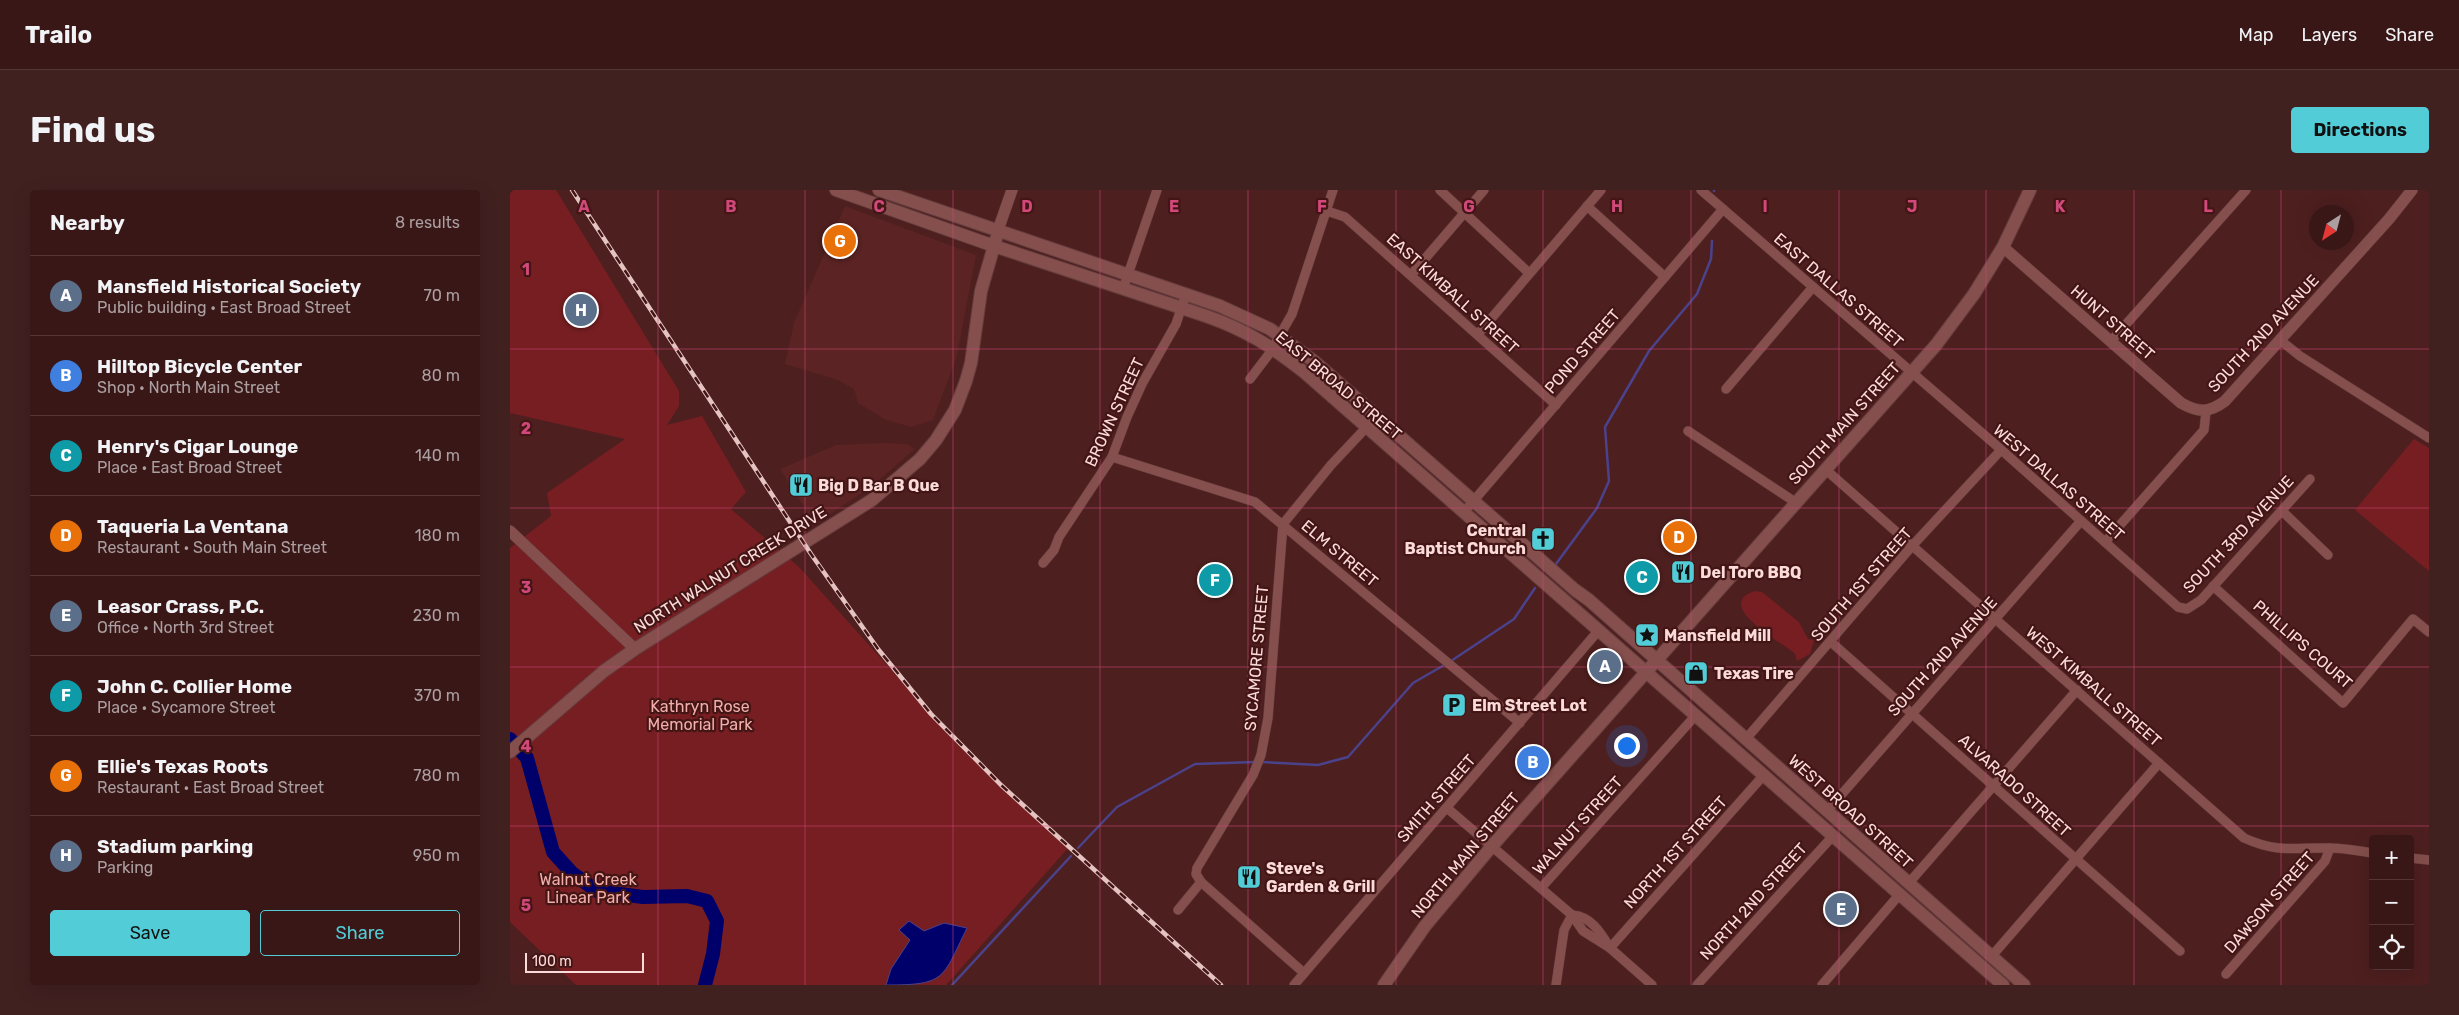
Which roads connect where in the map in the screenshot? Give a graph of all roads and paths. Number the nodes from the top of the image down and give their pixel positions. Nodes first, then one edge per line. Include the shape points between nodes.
1 (836, 190) edge
2 (879, 190) edge
3 (1012, 190) edge
4 (1157, 190) edge
5 (1334, 190) edge
6 (1440, 190) edge
7 (1484, 190) edge
8 (1601, 190) edge
9 (1701, 190) edge
10 (2030, 190) edge
11 (2246, 190) edge
12 (2412, 190) edge
13 (872, 196) edge
14 (1587, 206) junction
15 (1723, 209) junction
16 (1327, 211) junction
17 (1465, 212) junction
18 (998, 230) junction
19 (994, 246) junction
20 (2003, 247) junction
21 (1529, 273) junction
22 (1128, 274) junction
23 (1411, 275) junction
24 (1665, 277) junction
25 (1812, 287) junction
26 (1123, 288) junction
27 (1186, 294) junction
28 (1182, 308) junction
29 (1478, 334) junction
30 (1280, 336) junction
31 (2280, 340) junction
32 (2111, 341) junction
33 (1273, 348) junction
34 (1912, 374) junction
35 (1250, 379) dead end
36 (1726, 389) dead end
37 (1556, 405) junction
38 (2206, 412) junction
39 (1377, 416) junction
40 (1367, 428) junction
41 (1688, 431) dead end
42 (2429, 438) edge
43 (2001, 450) junction
44 (1112, 457) junction
45 (1825, 469) junction
46 (2310, 479) dead end
47 (1474, 502) junction
48 (1795, 502) junction
49 (2282, 511) junction
50 (1464, 512) junction
51 (2081, 521) junction
52 (1283, 524) junction
53 (510, 531) edge
54 (2105, 542) junction
55 (1912, 546) junction
56 (1532, 552) junction
57 (2328, 555) dead end
58 (1042, 563) dead end
59 (1522, 563) junction
60 (2213, 586) junction
61 (1575, 590) junction
62 (1566, 601) junction
63 (2187, 609) joint
64 (1996, 620) junction
65 (1599, 630) junction
66 (2429, 632) edge
67 (1831, 642) junction
68 (635, 649) junction
69 (1657, 661) junction
70 (1646, 672) junction
71 (2077, 690) junction
72 (1912, 714) junction
73 (1696, 715) junction
74 (1520, 723) junction
75 (1746, 740) junction
76 (1736, 750) junction
77 (510, 752) edge
78 (2159, 763) junction
79 (1763, 776) junction
80 (1993, 786) junction
81 (1447, 808) junction
82 (1827, 811) junction
83 (1832, 837) junction
84 (1492, 846) junction
85 (2330, 848) junction
86 (2369, 853) edge
87 (2414, 858) edge
88 (2076, 859) junction
89 (2429, 860) edge
90 (1201, 882) junction
91 (1908, 884) junction
92 (1541, 888) junction
93 (1899, 895) junction
94 (1178, 910) dead end
95 (1572, 916) junction
96 (1610, 948) junction
97 (2180, 951) dead end
98 (1991, 956) junction
99 (2004, 968) junction
100 (1304, 973) junction
101 (2226, 974) dead end
102 (1389, 983) edge
103 (1996, 983) edge
104 (1294, 985) edge
105 (1556, 985) edge
106 (1652, 985) edge
107 (1697, 985) edge
108 (1822, 985) edge
109 (2024, 985) edge

1 - 13 main road, EAST BROAD STREET
2 - 18 main road, EAST BROAD STREET
3 - 18 street
4 - 22 street
5 - 16 street
6 - 17 street
7 - 17 street
8 - 14 street
9 - 15 street, EAST DALLAS STREET
10 - 20 main road, SOUTH MAIN STREET
11 - 32 street
12 - 31 street, SOUTH 2ND AVENUE
13 - 19 main road, EAST BROAD STREET
14 - 21 street
14 - 24 street
15 - 24 street, POND STREET
15 - 25 street, EAST DALLAS STREET
16 - 23 street, EAST KIMBALL STREET via 1345,217
16 - 30 street via 1292,314
17 - 21 street
17 - 23 street
18 - 19 main road, NORTH WALNUT CREEK DRIVE
18 - 22 main road, EAST BROAD STREET
19 - 26 main road, EAST BROAD STREET
19 - 68 main road, NORTH WALNUT CREEK DRIVE via 981,291 966,381 955,410 920,459 872,500
20 - 32 street, HUNT STREET
20 - 34 main road, SOUTH MAIN STREET via 1953,323
21 - 29 street
22 - 26 street
22 - 27 main road, EAST BROAD STREET
23 - 29 street, EAST KIMBALL STREET
24 - 37 street, POND STREET
25 - 34 street, EAST DALLAS STREET
25 - 36 street
26 - 28 main road, EAST BROAD STREET
27 - 28 street, BROWN STREET
27 - 30 main road, EAST BROAD STREET via 1240,313
28 - 33 main road, EAST BROAD STREET via 1236,327
28 - 44 street, BROWN STREET via 1139,391
29 - 37 street, EAST KIMBALL STREET
30 - 33 street
30 - 39 main road, EAST BROAD STREET
31 - 38 street, SOUTH 2ND AVENUE via 2225,401
31 - 42 street
32 - 38 street, HUNT STREET via 2181,403
33 - 35 street
33 - 40 main road, EAST BROAD STREET
34 - 43 street, WEST DALLAS STREET
34 - 45 main road, SOUTH MAIN STREET
37 - 47 street, POND STREET
38 - 54 street, SOUTH 2ND AVENUE via 2204,430
39 - 40 street
39 - 47 main road, EAST BROAD STREET
40 - 50 main road, EAST BROAD STREET
40 - 52 street via 1331,465
41 - 48 street
43 - 51 street, WEST DALLAS STREET
43 - 55 street, SOUTH 1ST STREET
44 - 52 street, ELM STREET via 1255,502
44 - 58 street, BROWN STREET via 1059,537 1054,550
45 - 48 main road, SOUTH MAIN STREET
45 - 55 street, WEST KIMBALL STREET
46 - 49 street, SOUTH 3RD AVENUE
47 - 50 street, POND STREET
47 - 56 main road, EAST BROAD STREET
48 - 69 main road, SOUTH MAIN STREET
49 - 57 street
49 - 60 street, SOUTH 3RD AVENUE
50 - 59 main road, EAST BROAD STREET
51 - 54 street, WEST DALLAS STREET
51 - 64 street, SOUTH 2ND AVENUE
52 - 74 street, ELM STREET
52 - 90 street, SYCAMORE STREET via 1264,742 1240,797 1199,861 1196,874
53 - 68 street
54 - 63 street, WEST DALLAS STREET via 2169,600
55 - 64 street, WEST KIMBALL STREET
55 - 67 street, SOUTH 1ST STREET
56 - 59 main road
56 - 61 main road, EAST BROAD STREET
59 - 62 main road, EAST BROAD STREET
60 - 63 street, SOUTH 3RD AVENUE
60 - 66 street, PHILLIPS COURT via 2344,703 2413,619
61 - 62 main road
61 - 69 main road, EAST BROAD STREET
62 - 65 main road, EAST BROAD STREET
64 - 71 street, WEST KIMBALL STREET
64 - 72 street, SOUTH 2ND AVENUE
65 - 70 main road, EAST BROAD STREET
65 - 74 street, SMITH STREET
67 - 72 street, ALVARADO STREET
67 - 75 street, SOUTH 1ST STREET
68 - 77 main road, NORTH WALNUT CREEK DRIVE via 604,671
69 - 70 main road, NORTH MAIN STREET
69 - 75 main road, WEST BROAD STREET
70 - 73 main road, WEST BROAD STREET
70 - 84 main road, NORTH MAIN STREET
71 - 78 street, WEST KIMBALL STREET
71 - 80 street
72 - 80 street, ALVARADO STREET
72 - 82 street, SOUTH 2ND AVENUE
73 - 76 main road, WEST BROAD STREET
73 - 92 street, WALNUT STREET
74 - 81 street, SMITH STREET
75 - 76 main road
75 - 82 main road, WEST BROAD STREET
76 - 79 main road, WEST BROAD STREET
78 - 85 street, WEST KIMBALL STREET via 2244,838 2278,849
78 - 88 street
79 - 83 main road, WEST BROAD STREET
79 - 96 street, NORTH 1ST STREET
80 - 88 street, ALVARADO STREET
80 - 91 street
81 - 84 street
81 - 100 street, SMITH STREET
82 - 91 main road, WEST BROAD STREET
83 - 93 main road, WEST BROAD STREET
83 - 107 street, NORTH 2ND STREET
84 - 92 street
84 - 102 main road, NORTH MAIN STREET via 1426,926
85 - 86 street, WEST KIMBALL STREET
85 - 101 street, DAWSON STREET via 2325,861
87 - 89 street
88 - 97 street, ALVARADO STREET
88 - 98 street
90 - 94 street
90 - 100 street
91 - 93 main road
91 - 98 main road, WEST BROAD STREET
92 - 95 street
93 - 103 main road, WEST BROAD STREET
93 - 108 street
95 - 96 street via 1583,931
95 - 105 street via 1564,930
96 - 106 street
98 - 99 main road, WEST BROAD STREET
99 - 103 main road
99 - 109 main road, WEST BROAD STREET
100 - 104 street, SMITH STREET

